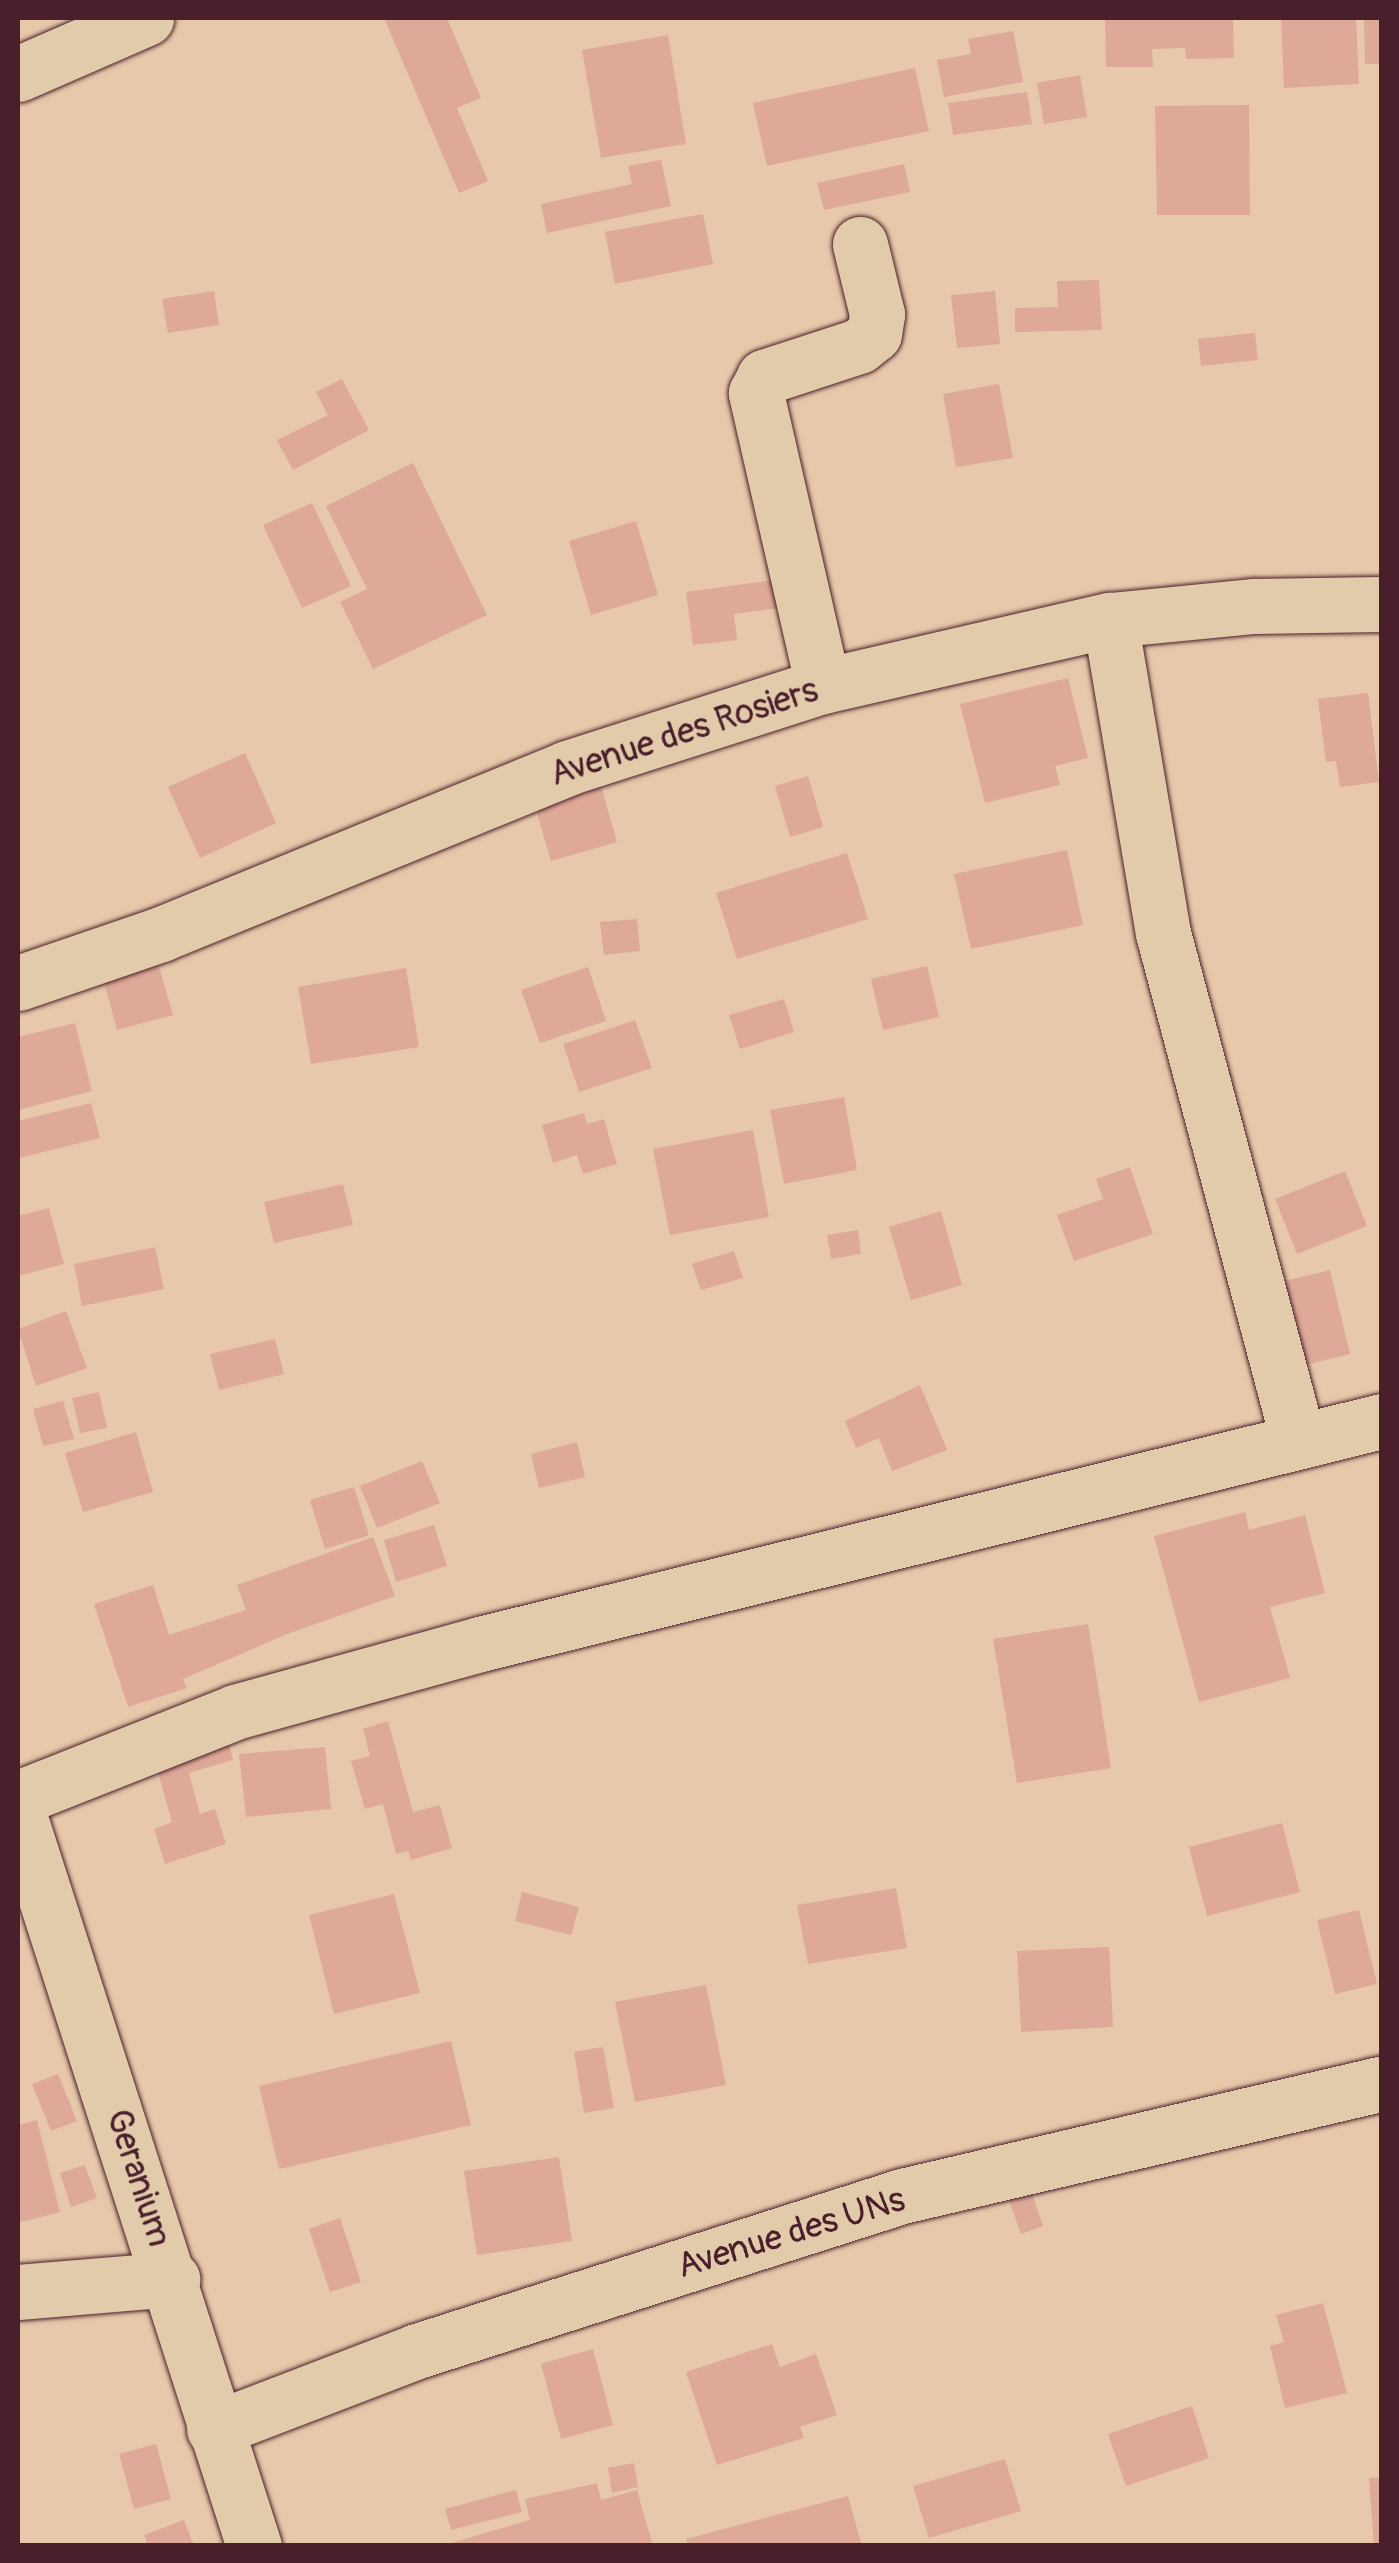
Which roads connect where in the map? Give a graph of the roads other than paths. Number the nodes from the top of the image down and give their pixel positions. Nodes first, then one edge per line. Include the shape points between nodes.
1 (146, 18) edge
2 (18, 74) edge
3 (860, 244) dead end
4 (1382, 604) edge
5 (1110, 620) junction
6 (823, 686) junction
7 (18, 982) edge
8 (1382, 1421) edge
9 (1298, 1440) junction
10 (18, 1798) edge
11 (18, 1812) edge
12 (1382, 2083) edge
13 (172, 2279) junction
14 (18, 2292) edge
15 (214, 2429) junction
16 (254, 2546) edge

1 - 2 street
3 - 6 street via 877,314 874,334 860,346 764,377 756,393
4 - 5 street, Avenue des Rosiers via 1254,606
5 - 6 street, Avenue des Rosiers
5 - 9 street via 1162,932
6 - 7 street, Avenue des Rosiers via 567,768 160,934
8 - 9 street
9 - 10 street via 235,1712
11 - 13 street, Geranium
12 - 15 street, Avenue des UNs via 902,2196 417,2351
13 - 14 street
13 - 15 street, Geranium
15 - 16 street, Geranium

